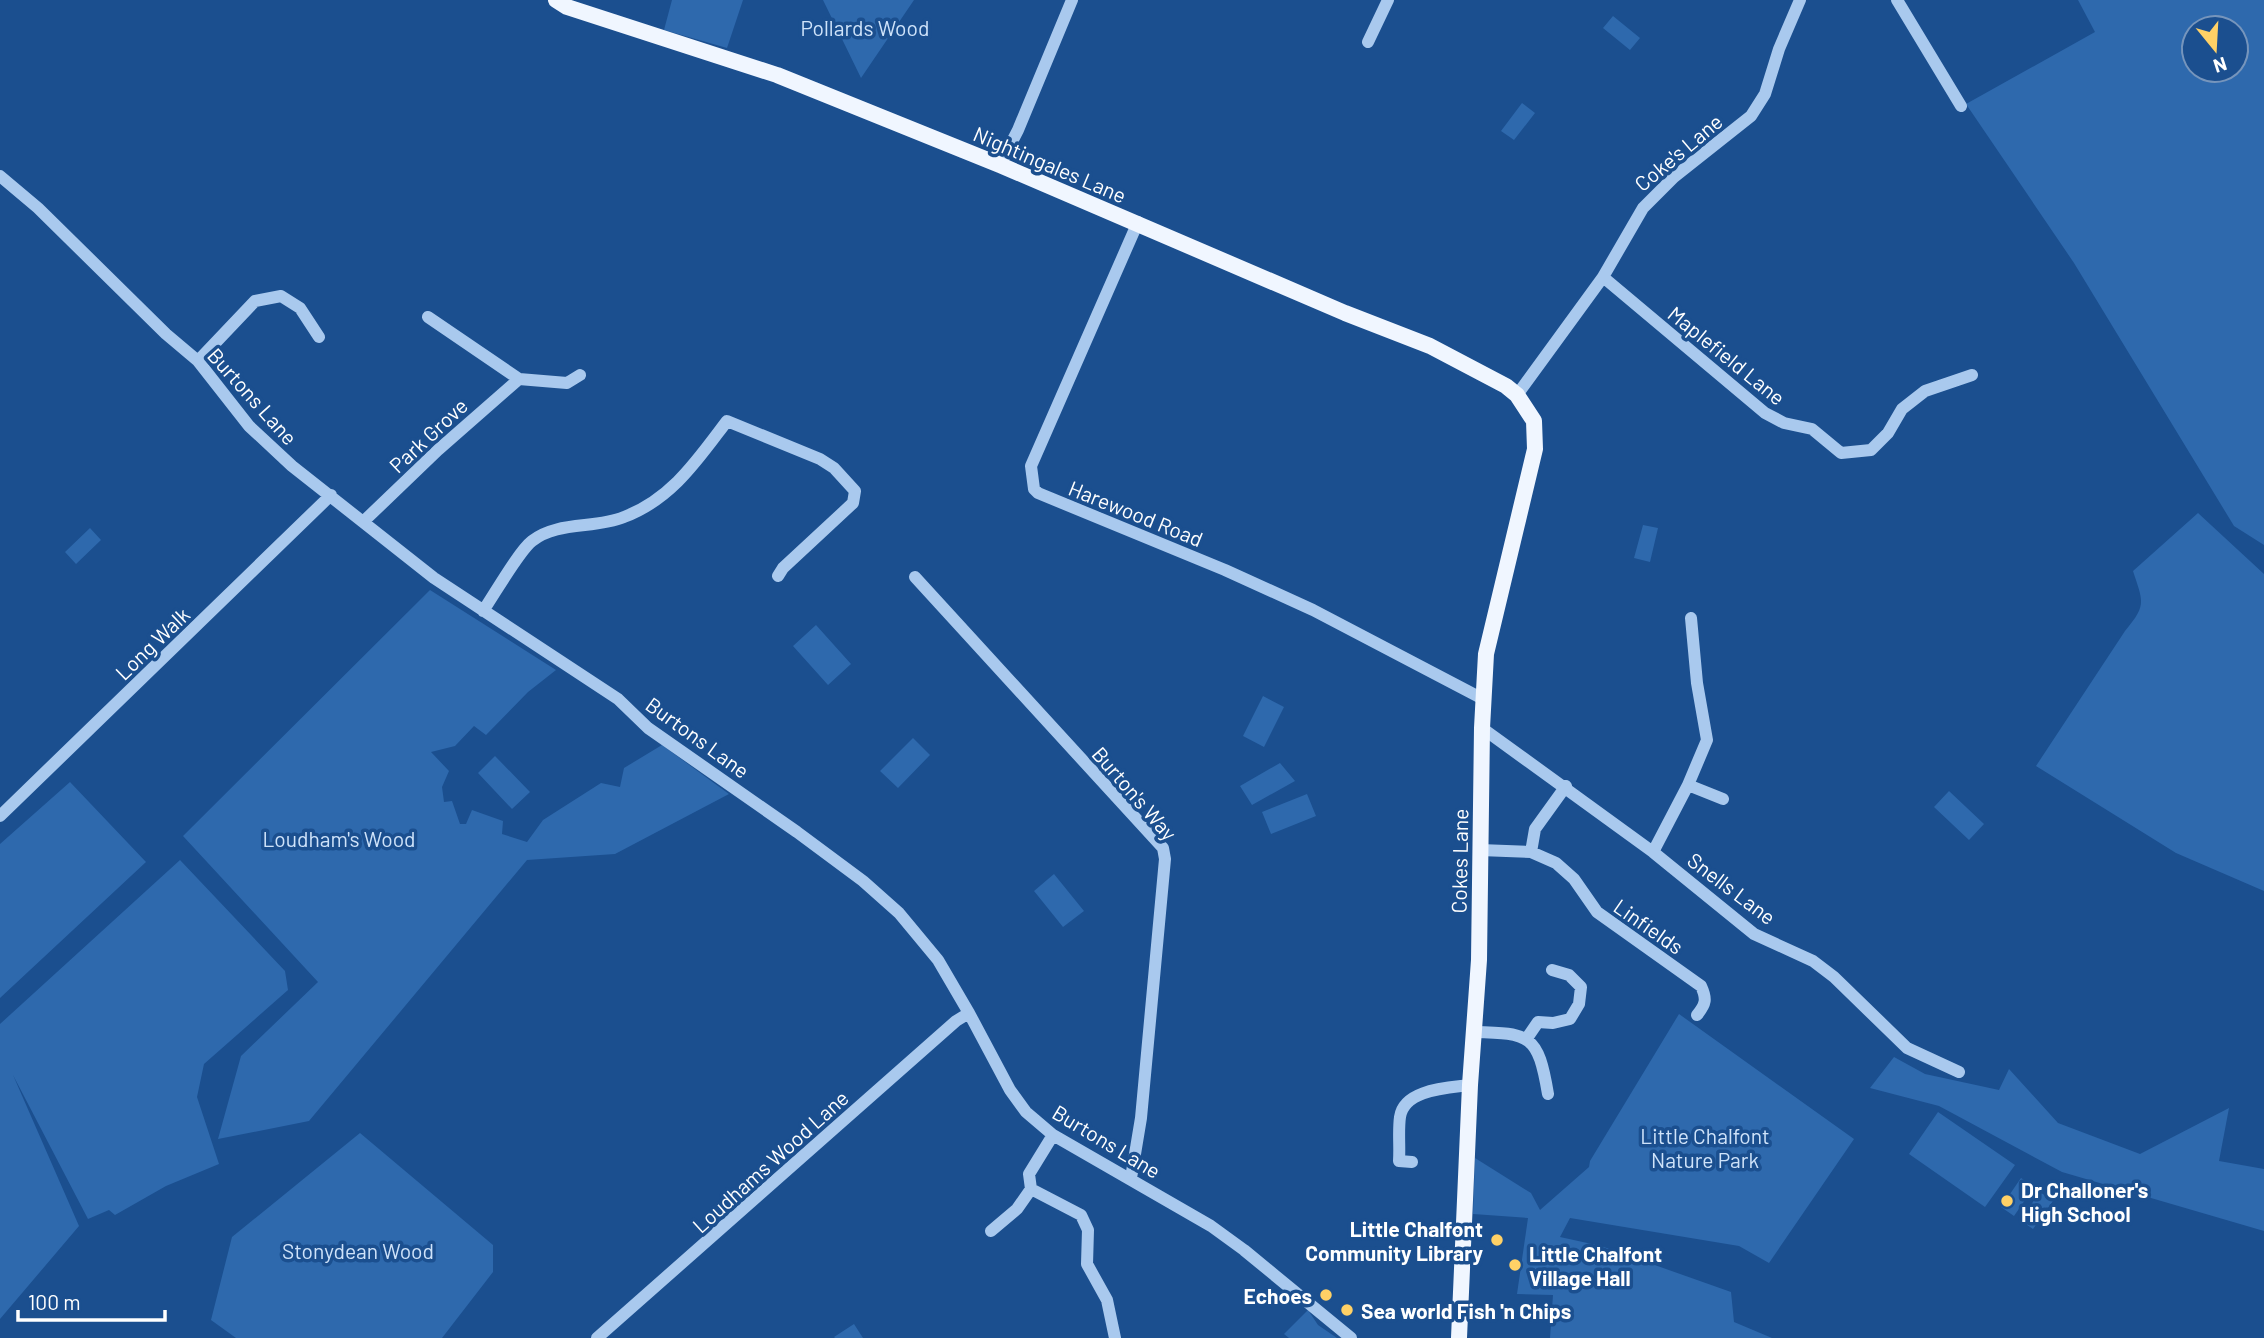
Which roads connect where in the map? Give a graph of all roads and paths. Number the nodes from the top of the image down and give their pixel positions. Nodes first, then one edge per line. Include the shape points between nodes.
1 (556, 0) edge
2 (1072, 0) edge
3 (1388, 0) edge
4 (1800, 0) edge
5 (1897, 0) edge
6 (1368, 42) dead end
7 (1961, 106) dead end
8 (1000, 165) junction
9 (0, 176) edge
10 (1138, 222) junction
11 (1603, 277) junction
12 (428, 317) dead end
13 (319, 337) dead end
14 (198, 361) junction
15 (580, 375) dead end
16 (1972, 375) dead end
17 (519, 379) junction
18 (1517, 395) junction
19 (331, 495) junction
20 (364, 522) junction
21 (778, 576) dead end
22 (915, 577) dead end
23 (483, 611) junction
24 (1691, 618) dead end
25 (1483, 699) junction
26 (1482, 728) junction
27 (1688, 785) junction
28 (1566, 786) junction
29 (1723, 799) dead end
30 (0, 816) edge
31 (1480, 850) junction
32 (1531, 852) junction
33 (1653, 852) junction
34 (1552, 970) dead end
35 (969, 1013) junction
36 (1698, 1015) dead end
37 (1473, 1031) junction
38 (1527, 1038) junction
39 (1959, 1072) dead end
40 (1470, 1085) junction
41 (1548, 1094) dead end
42 (1053, 1135) junction
43 (1400, 1163) dead end
44 (1130, 1178) junction
45 (1031, 1189) junction
46 (991, 1231) dead end
47 (597, 1338) edge
48 (1115, 1338) edge
49 (1351, 1338) edge
50 (1460, 1338) edge

1 - 8 main road, Nightingales Lane via 777,75
2 - 8 street
3 - 6 street
4 - 11 street, Coke's Lane via 1765,94 1751,116 1643,208
5 - 7 street
8 - 10 main road, Nightingales Lane
9 - 14 street, Burtons Lane
10 - 18 main road, Nightingales Lane via 1430,346
10 - 25 street, Harewood Road via 1031,466 1034,489 1313,610
11 - 16 street, Maplefield Lane via 1765,413 1812,429 1841,453 1871,450 1902,410 1925,391
11 - 18 street, Coke's Lane
12 - 17 street
13 - 14 street via 300,308 281,296 255,301
14 - 19 street, Burtons Lane via 249,426
15 - 17 street via 567,383
17 - 20 street, Park Grove
18 - 25 main road, Cokes Lane via 1534,421 1535,449 1486,654
19 - 20 street, Burtons Lane
19 - 30 street, Long Walk
20 - 23 street, Burtons Lane
21 - 23 street via 853,503 855,491 820,459 725,415 684,477 660,499 623,518 548,532 530,542
22 - 44 street, Burton's Way via 1163,848 1141,1118
23 - 35 street, Burtons Lane via 618,699 661,739 863,881 899,913 938,960
24 - 27 street via 1707,740
25 - 26 main road, Cokes Lane
26 - 28 street, Snells Lane
26 - 31 main road, Cokes Lane
27 - 29 street
27 - 33 street
28 - 32 street via 1535,829
28 - 33 street, Snells Lane
31 - 32 street, Linfields
31 - 37 main road, Cokes Lane
32 - 36 street, Linfields via 1556,863 1574,879 1597,912 1701,986 1706,995
33 - 39 street, Snells Lane via 1754,934 1813,961 1834,977 1907,1048
34 - 38 street via 1569,975 1581,987 1579,1004 1570,1019 1538,1022
35 - 42 street, Burtons Lane via 1010,1090 1026,1112
35 - 47 street, Loudhams Wood Lane
37 - 38 street via 1509,1032
37 - 40 main road, Cokes Lane
38 - 41 street via 1543,1063
40 - 43 street via 1412,1098 1400,1114
40 - 50 main road, Cokes Lane
42 - 44 street, Burtons Lane
42 - 45 street via 1029,1174
44 - 49 street, Burtons Lane via 1211,1226
45 - 46 street via 1017,1209
45 - 48 street via 1081,1215 1088,1230 1087,1264 1107,1300

